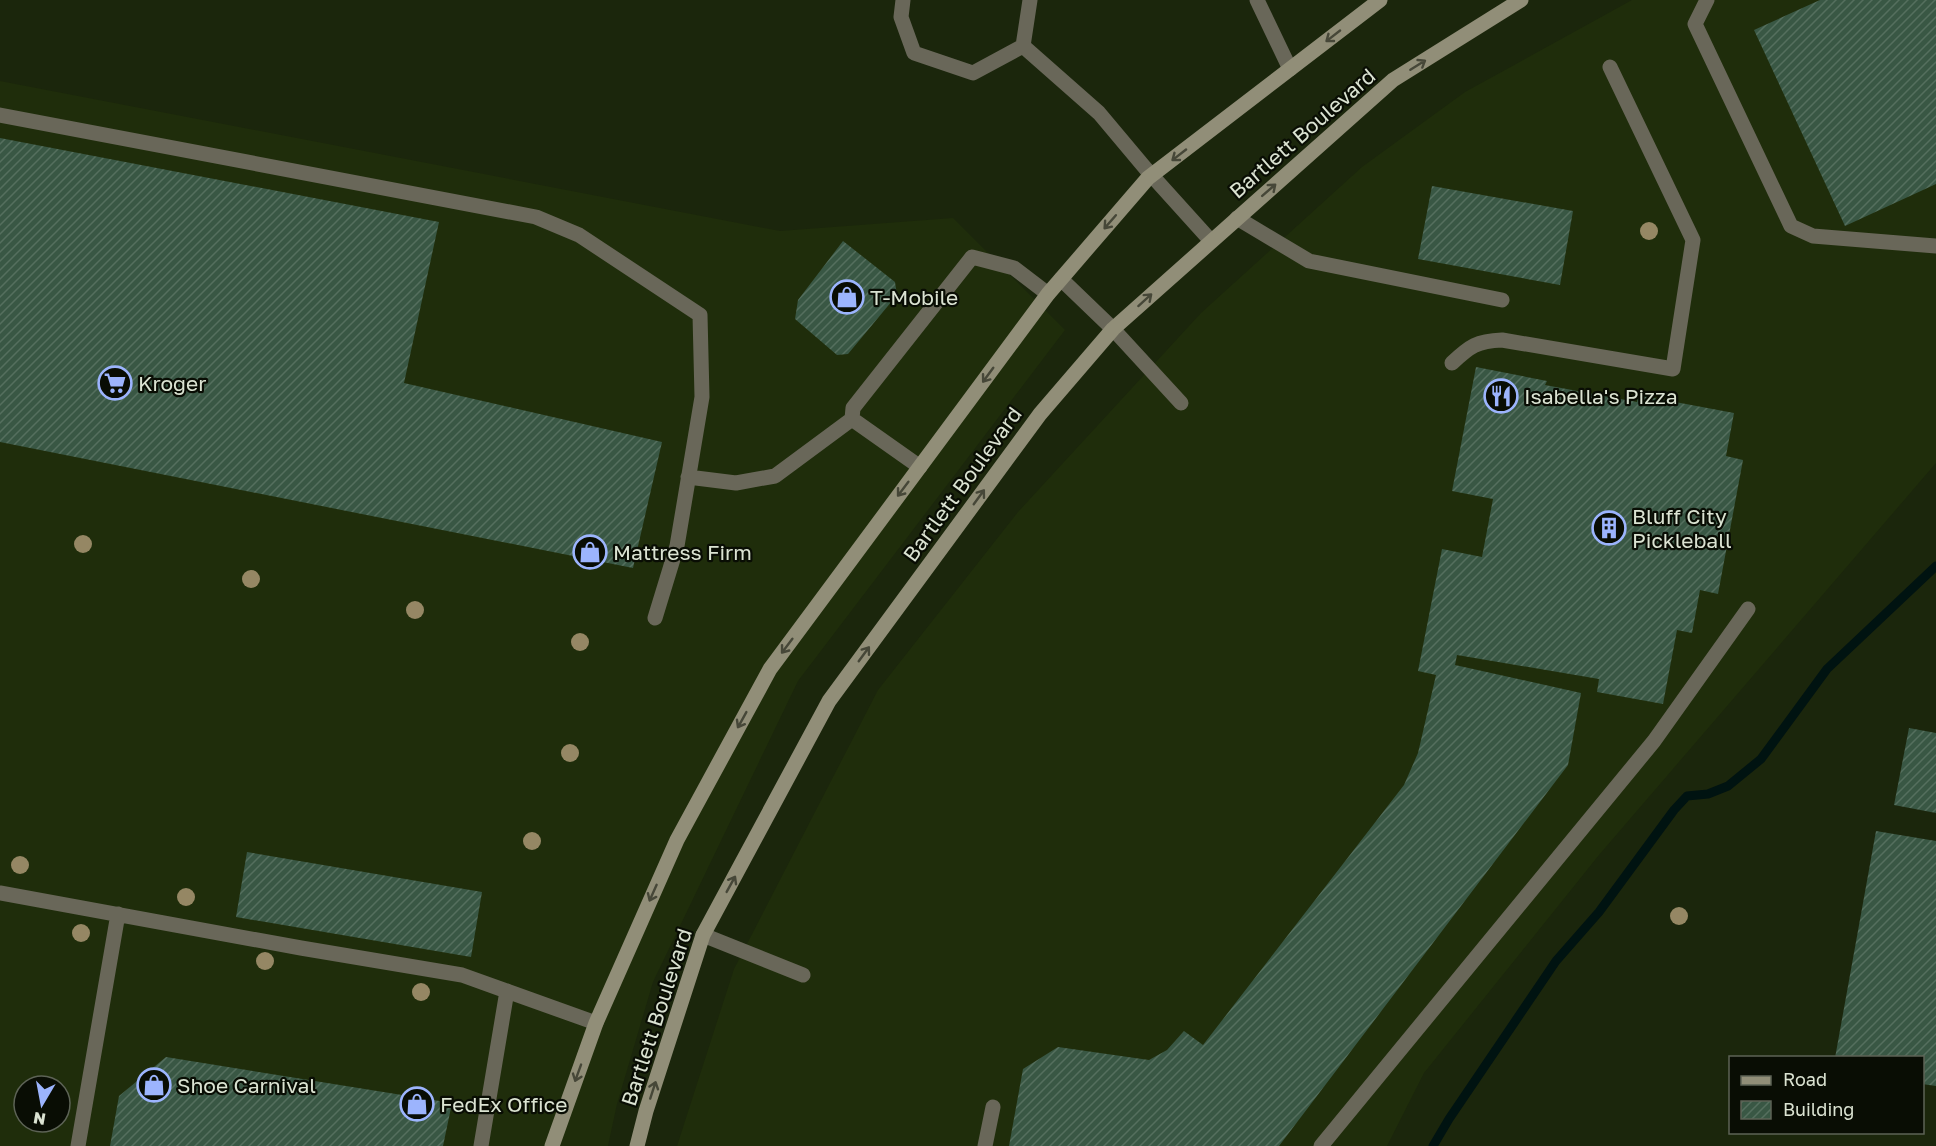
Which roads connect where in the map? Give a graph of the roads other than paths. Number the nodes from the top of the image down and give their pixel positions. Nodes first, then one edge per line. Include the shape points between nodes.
1 (903, 0) edge
2 (1030, 0) edge
3 (1257, 0) edge
4 (1380, 0) edge
5 (1521, 0) edge
6 (1707, 0) edge
7 (1023, 46) junction
8 (1610, 67) dead end
9 (1290, 69) junction
10 (0, 115) edge
11 (1152, 175) junction
12 (1237, 218) junction
13 (1211, 241) junction
14 (1936, 246) edge
15 (1061, 279) junction
16 (1048, 294) junction
17 (1502, 300) dead end
18 (1113, 329) junction
19 (1452, 363) dead end
20 (1181, 403) dead end
21 (852, 419) junction
22 (920, 467) junction
23 (688, 477) junction
24 (1748, 609) dead end
25 (656, 618) dead end
26 (0, 893) edge
27 (118, 914) junction
28 (703, 936) junction
29 (803, 975) dead end
30 (507, 991) junction
31 (596, 1023) junction
32 (993, 1107) dead end
33 (78, 1146) edge
34 (481, 1146) edge
35 (552, 1146) edge
36 (637, 1146) edge
37 (985, 1146) edge
38 (1321, 1146) edge

1 - 7 lane via 901,17 914,53 973,73
2 - 7 lane
3 - 9 lane
4 -> 9 main road, Bartlett Boulevard
12 -> 5 main road, Bartlett Boulevard via 1393,80
6 - 14 lane via 1695,24 1791,226 1813,236
7 - 11 lane via 1099,113
8 - 19 lane via 1693,240 1673,369 1502,340 1484,341 1467,349
9 -> 11 main road, Bartlett Boulevard
10 - 23 lane via 536,218 579,235 700,315 702,397
11 - 13 lane
11 -> 15 main road, Bartlett Boulevard
12 - 13 main road, Bartlett Boulevard
12 - 17 lane via 1309,261
18 -> 13 main road, Bartlett Boulevard
15 - 16 main road, Bartlett Boulevard
15 - 18 lane
16 - 21 lane via 1014,268 972,257 853,408
16 -> 22 main road, Bartlett Boulevard
18 - 20 lane
28 -> 18 main road, Bartlett Boulevard via 829,701 1040,414
21 - 22 lane
21 - 23 lane via 775,476 736,483
22 -> 31 main road, Bartlett Boulevard via 770,669 677,840
23 - 25 lane via 677,546
24 - 38 lane via 1654,741
26 - 27 lane
27 - 30 lane via 462,975
27 - 33 lane
28 - 29 lane
36 -> 28 main road, Bartlett Boulevard
30 - 31 lane
30 - 34 lane
31 -> 35 main road, Bartlett Boulevard
32 - 37 lane

